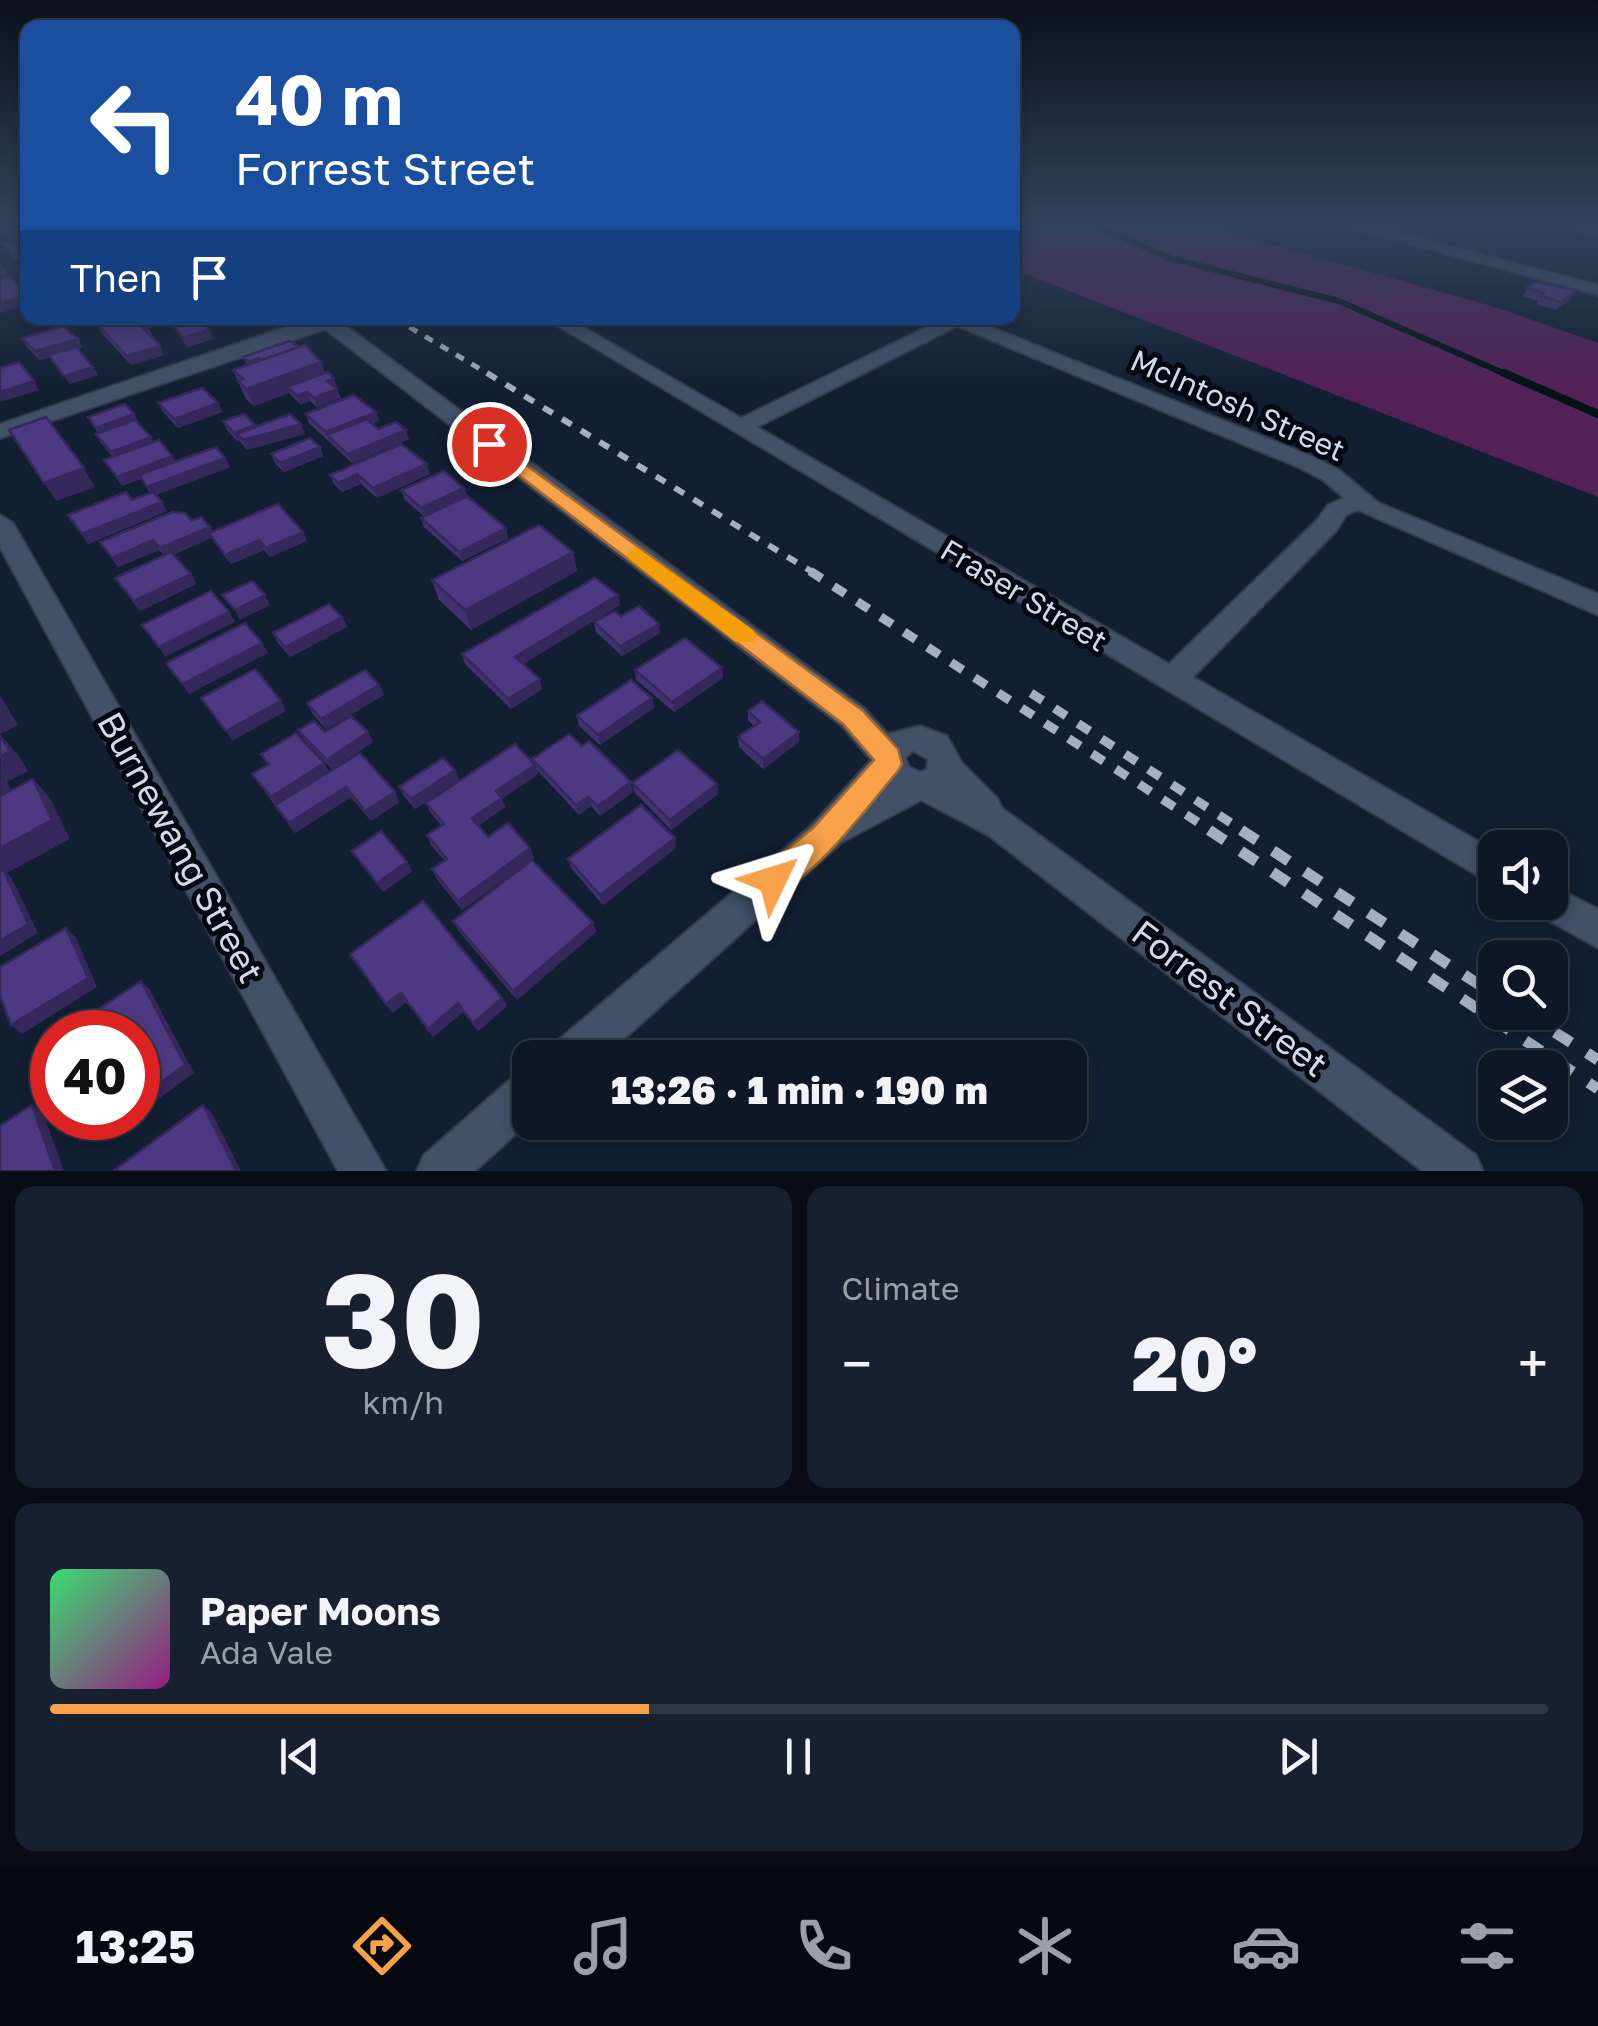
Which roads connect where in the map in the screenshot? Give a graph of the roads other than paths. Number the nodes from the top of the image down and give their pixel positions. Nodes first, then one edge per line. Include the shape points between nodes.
1 (1555, 279) edge
2 (1598, 290) edge
3 (310, 325) edge
4 (332, 325) edge
5 (566, 325) edge
6 (938, 325) edge
7 (973, 325) edge
8 (740, 426) junction
9 (0, 430) edge
10 (1364, 504) junction
11 (0, 524) edge
12 (1598, 605) edge
13 (1170, 681) junction
14 (911, 766) junction
15 (1478, 860) edge
16 (1568, 912) edge
17 (1598, 930) edge
18 (591, 1040) edge
19 (512, 1108) edge
20 (363, 1171) edge
21 (440, 1171) edge
22 (1460, 1171) edge

1 - 2 street
3 - 9 street
4 - 14 street, Forrest Street
5 - 8 street, Fraser Street
6 - 8 street
7 - 10 street, McIntosh Street via 1306,462
8 - 13 street, Fraser Street
10 - 12 street, McIntosh Street
10 - 13 street via 1327,524
11 - 20 street, Burnewang Street
13 - 15 street, Fraser Street
14 - 18 street
14 - 22 street, Forrest Street via 1000,824
16 - 17 street
19 - 21 street

